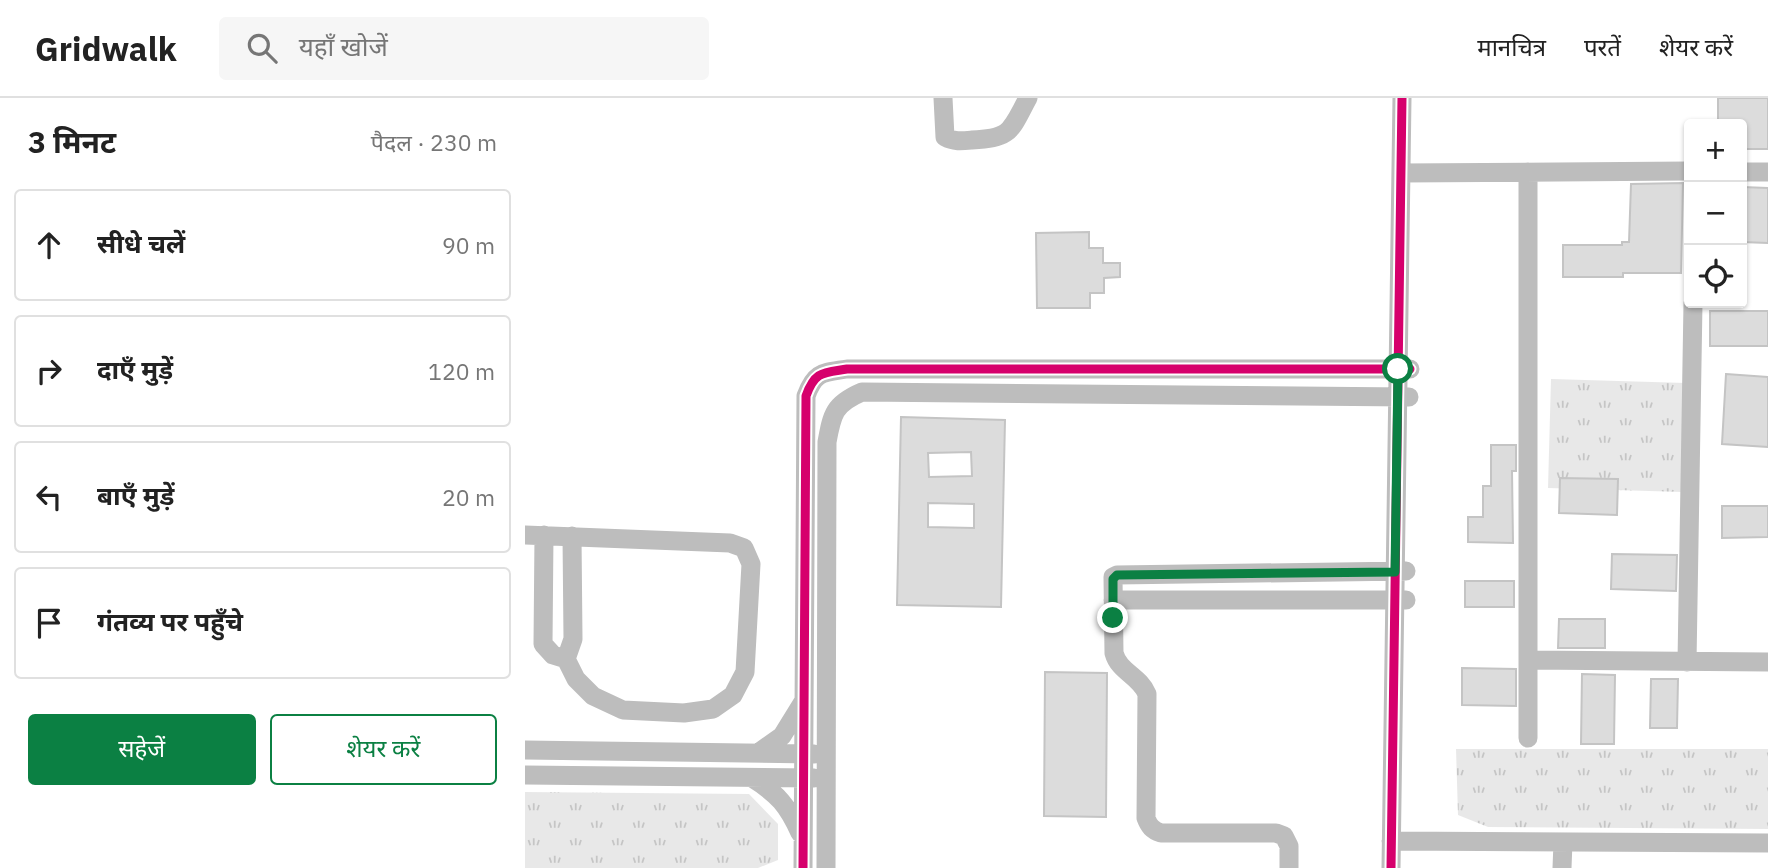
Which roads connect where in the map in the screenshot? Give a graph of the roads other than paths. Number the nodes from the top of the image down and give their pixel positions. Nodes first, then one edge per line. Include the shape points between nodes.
1 (943, 98) edge
2 (1028, 98) edge
3 (1402, 98) edge
4 (1413, 98) edge
5 (1528, 172) junction
6 (1684, 172) edge
7 (1747, 172) edge
8 (1768, 172) edge
9 (1406, 173) junction
10 (1693, 308) edge
11 (1404, 369) junction
12 (1404, 397) junction
13 (534, 535) edge
14 (572, 536) junction
15 (1401, 571) junction
16 (1113, 600) junction
17 (1401, 600) junction
18 (566, 659) junction
19 (1529, 660) junction
20 (1687, 662) junction
21 (1768, 663) edge
22 (804, 699) junction
23 (1528, 738) dead end
24 (525, 750) edge
25 (758, 753) junction
26 (804, 753) junction
27 (826, 754) junction
28 (525, 775) edge
29 (751, 777) junction
30 (803, 778) junction
31 (826, 778) junction
32 (803, 841) junction
33 (1398, 841) junction
34 (1563, 842) junction
35 (1768, 844) edge
36 (803, 868) edge
37 (826, 868) edge
38 (1289, 868) edge
39 (1391, 868) edge
40 (1403, 868) edge
41 (1562, 868) edge

1 - 2 street via 945,137 953,141 1003,136
3 - 9 street
4 - 9 street
5 - 6 street
5 - 9 street
5 - 19 street
7 - 8 street
9 - 11 street
10 - 20 street
11 - 12 street
11 - 22 street via 847,369 822,373 812,381 806,396
12 - 15 street
12 - 27 street via 862,392 844,400 832,416 827,442
13 - 14 street
13 - 18 street via 543,644 553,655
14 - 18 street via 573,639
14 - 18 street via 730,543 744,548 751,564 748,639 745,672 733,695 713,709 684,713 623,710 593,696 576,679
15 - 16 street via 1117,575
15 - 17 street
16 - 17 street
16 - 38 street via 1116,661 1147,694 1148,825 1161,832 1284,835
17 - 33 street
19 - 20 street
19 - 23 street
20 - 21 street
22 - 25 street via 782,736
22 - 26 street
24 - 25 street
25 - 26 street
26 - 27 street
26 - 30 street
27 - 31 street
28 - 29 street
29 - 30 street
29 - 32 street via 771,789 790,810
30 - 31 street
30 - 32 street
31 - 37 street
32 - 36 street
33 - 34 street
33 - 39 street
33 - 40 street
34 - 35 street
34 - 41 street

